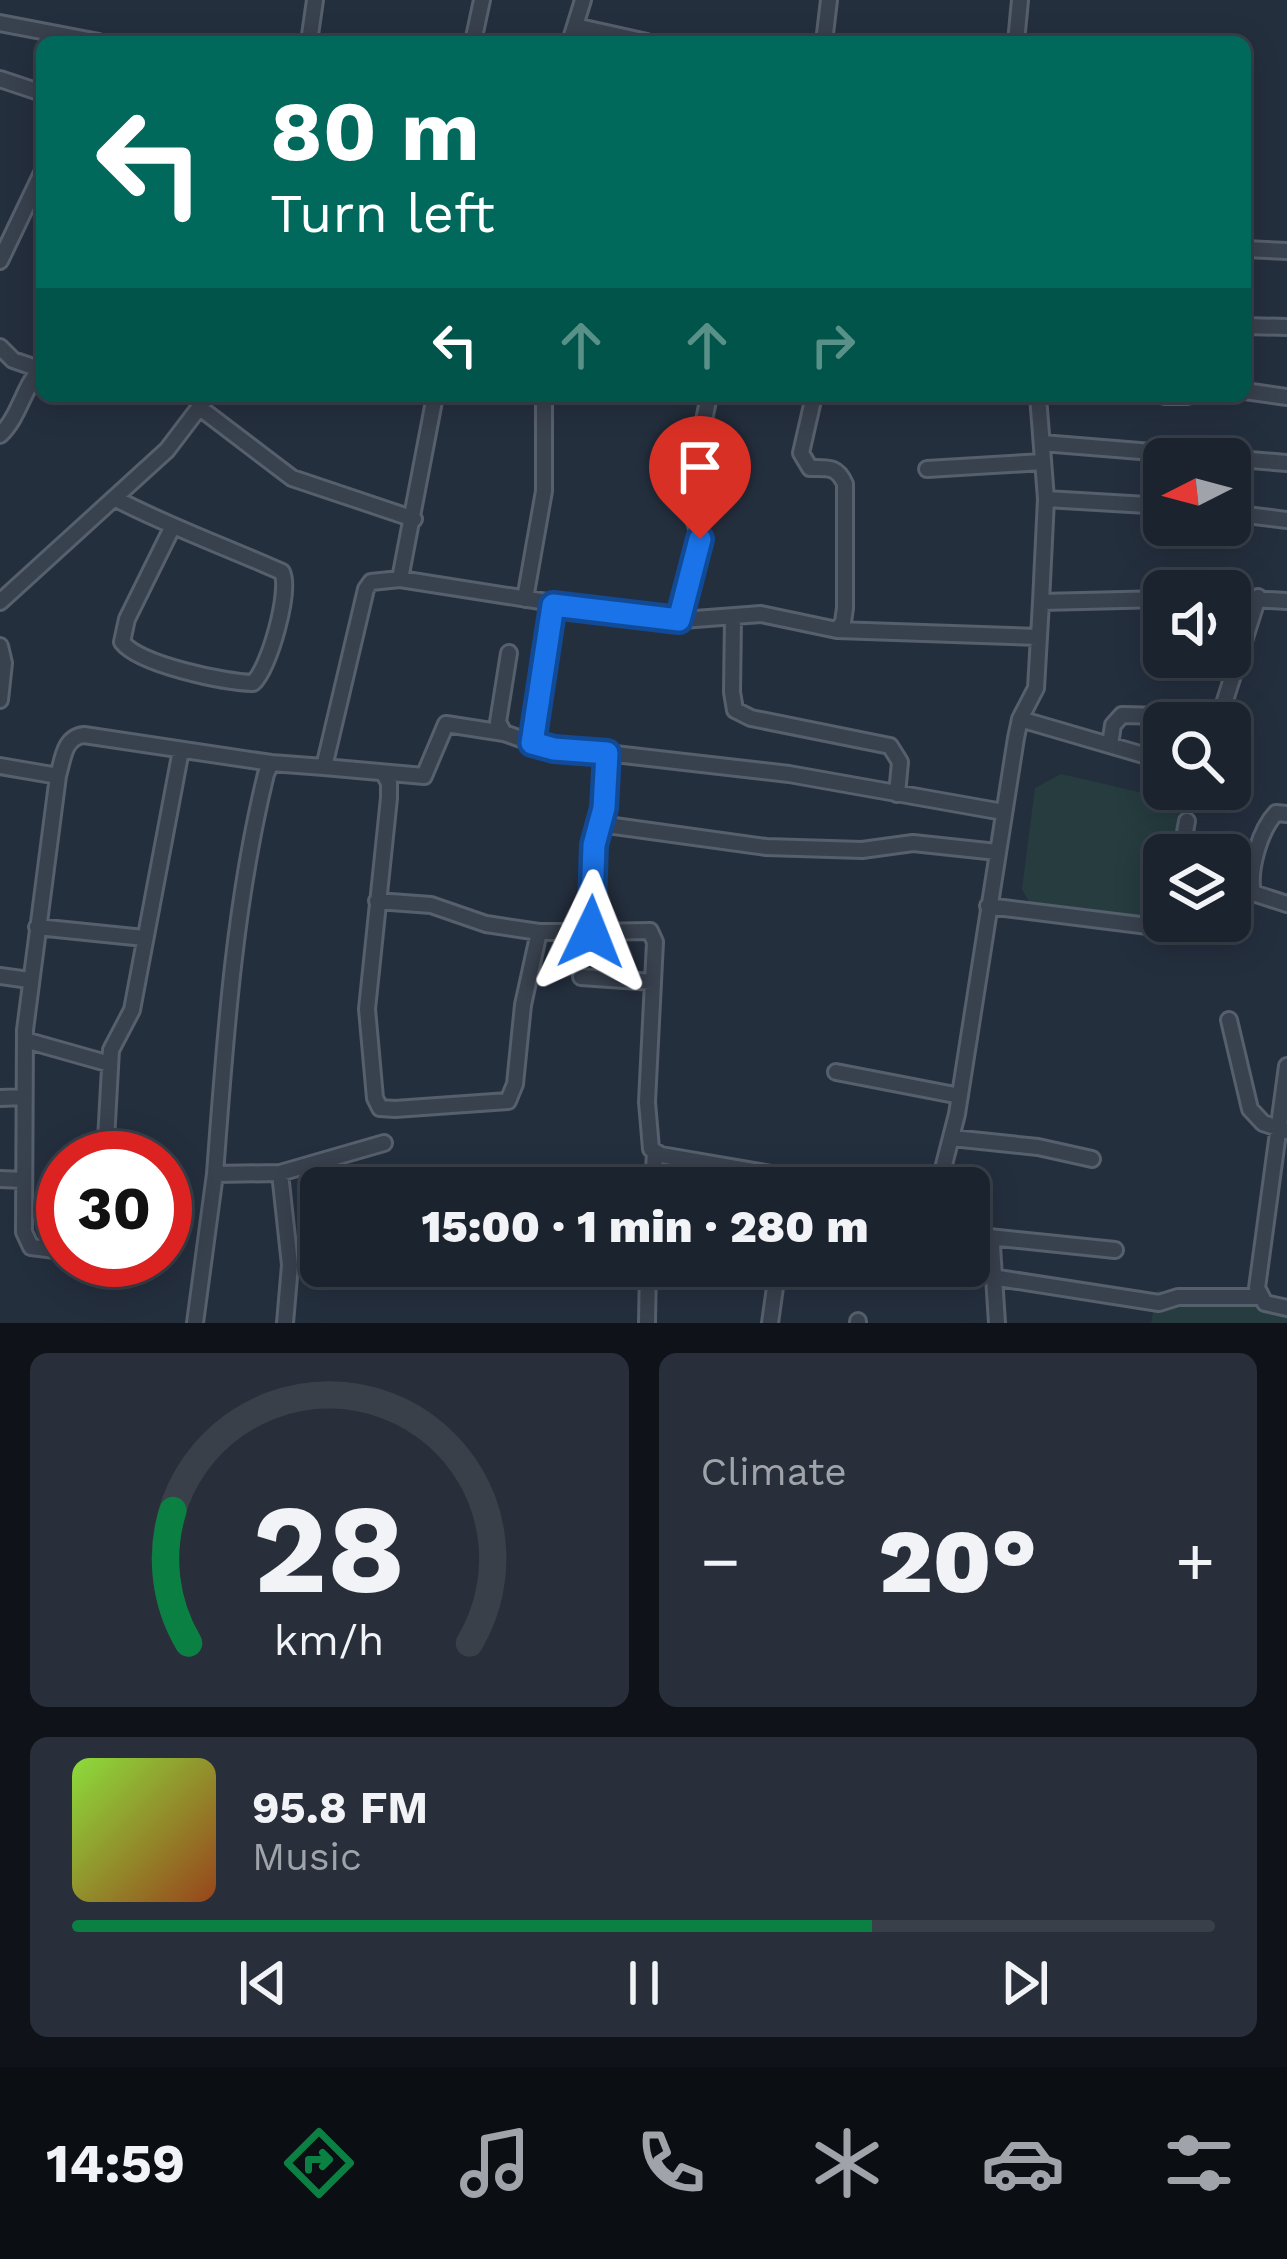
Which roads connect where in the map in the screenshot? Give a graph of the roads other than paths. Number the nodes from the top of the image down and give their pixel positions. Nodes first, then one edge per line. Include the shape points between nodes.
1 (314, 0) edge
2 (482, 0) edge
3 (583, 0) edge
4 (830, 0) edge
5 (1020, 0) edge
6 (0, 23) edge
7 (575, 26) junction
8 (68, 36) edge
9 (310, 36) edge
10 (474, 36) edge
11 (572, 36) edge
12 (620, 36) edge
13 (825, 36) edge
14 (1017, 36) edge
15 (0, 80) edge
16 (36, 91) edge
17 (36, 186) edge
18 (1251, 249) edge
19 (1287, 251) edge
20 (0, 261) edge
21 (1251, 326) edge
22 (1287, 328) edge
23 (0, 347) edge
24 (36, 367) edge
25 (36, 373) edge
26 (1251, 392) edge
27 (1287, 397) edge
28 (204, 402) edge
29 (433, 402) edge
30 (544, 402) edge
31 (708, 402) edge
32 (813, 402) edge
33 (1039, 402) edge
34 (0, 435) edge
35 (1042, 443) junction
36 (1043, 462) junction
37 (1287, 464) edge
38 (927, 470) dead end
39 (116, 499) junction
40 (1046, 499) junction
41 (1143, 505) edge
42 (1251, 516) edge
43 (414, 519) junction
44 (1287, 520) edge
45 (172, 528) junction
46 (400, 579) junction
47 (1251, 597) edge
48 (1258, 597) junction
49 (524, 598) junction
50 (1143, 600) edge
51 (1287, 601) edge
52 (0, 602) edge
53 (1041, 602) junction
54 (553, 605) junction
55 (733, 616) junction
56 (679, 620) junction
57 (837, 629) junction
58 (1040, 637) junction
59 (0, 646) edge
60 (509, 653) dead end
61 (0, 700) edge
62 (1020, 719) junction
63 (504, 733) junction
64 (532, 743) junction
65 (1110, 745) junction
66 (181, 750) junction
67 (607, 753) junction
68 (1143, 754) edge
69 (271, 763) junction
70 (0, 766) edge
71 (324, 767) junction
72 (384, 774) junction
73 (58, 776) junction
74 (897, 794) junction
75 (1003, 812) junction
76 (1287, 814) edge
77 (1186, 821) dead end
78 (600, 824) junction
79 (1184, 834) edge
80 (997, 852) junction
81 (376, 902) junction
82 (1287, 904) edge
83 (988, 907) junction
84 (1143, 925) edge
85 (37, 927) junction
86 (539, 932) junction
87 (591, 932) junction
88 (144, 938) junction
89 (0, 976) edge
90 (581, 977) dead end
91 (29, 980) junction
92 (653, 982) junction
93 (1229, 1020) dead end
94 (25, 1040) junction
95 (110, 1064) junction
96 (1287, 1066) edge
97 (836, 1072) dead end
98 (960, 1096) junction
99 (24, 1097) junction
100 (0, 1098) edge
101 (1282, 1129) edge
102 (107, 1131) edge
103 (952, 1138) junction
104 (385, 1143) dead end
105 (655, 1152) junction
106 (1092, 1159) dead end
107 (654, 1167) edge
108 (735, 1167) edge
109 (944, 1167) edge
110 (280, 1173) junction
111 (215, 1174) junction
112 (0, 1179) edge
113 (24, 1180) junction
114 (990, 1238) edge
115 (36, 1248) edge
116 (1115, 1250) dead end
117 (990, 1258) edge
118 (992, 1277) junction
119 (647, 1287) edge
120 (775, 1287) edge
121 (1259, 1297) junction
122 (1287, 1308) edge
123 (194, 1323) edge
124 (286, 1323) edge
125 (646, 1323) edge
126 (770, 1323) edge
127 (997, 1323) edge

1 - 9 street
2 - 10 street
3 - 7 street
4 - 13 street
5 - 14 street
6 - 8 street
7 - 11 street
7 - 12 street
15 - 16 street
17 - 20 street
18 - 19 street
21 - 22 street
23 - 24 street
25 - 34 street
26 - 27 street
28 - 39 street
28 - 43 street via 292,478
29 - 43 street
30 - 49 street via 544,491
31 - 56 street via 688,497 700,539
32 - 57 street via 803,462 831,467 845,484 845,608
33 - 35 street
35 - 36 street
35 - 37 street
36 - 38 street
36 - 40 street
39 - 45 street
39 - 52 street
40 - 41 street
40 - 53 street
42 - 44 street
43 - 46 street
45 - 45 street via 286,579 267,661 253,683 140,655 122,642
46 - 49 street
46 - 71 street via 366,589
47 - 48 street
48 - 51 street
48 - 65 street via 1221,713 1122,715
49 - 54 street
50 - 53 street
53 - 58 street
54 - 56 street
54 - 64 street
55 - 56 street
55 - 57 street
55 - 74 street via 735,710 890,746 900,762
57 - 58 street
58 - 62 street via 1036,688
59 - 61 street
60 - 63 street via 498,722
62 - 65 street
62 - 75 street
63 - 64 street
63 - 72 street via 446,724 424,776
64 - 67 street
65 - 68 street
66 - 69 street
66 - 73 street via 74,736
66 - 88 street
67 - 74 street
67 - 78 street
69 - 71 street
69 - 111 street via 247,854
70 - 73 street
71 - 72 street
72 - 81 street via 389,798
73 - 85 street
74 - 75 street
75 - 80 street
76 - 82 street via 1276,813 1265,826 1250,880 1252,892
77 - 79 street
78 - 80 street via 766,848 913,843
78 - 87 street
80 - 83 street
81 - 86 street via 431,905
81 - 86 street via 367,1010 380,1108 508,1101
83 - 84 street
83 - 98 street
85 - 88 street
85 - 91 street
86 - 87 street
87 - 92 street via 650,932
88 - 95 street via 129,1022
89 - 91 street
90 - 92 street
91 - 94 street
92 - 105 street via 647,1102
93 - 101 street via 1250,1109
94 - 95 street
94 - 99 street
95 - 102 street
96 - 101 street
97 - 98 street
98 - 103 street
99 - 100 street
99 - 113 street
101 - 121 street
103 - 106 street
103 - 109 street
104 - 110 street
105 - 107 street
105 - 108 street
110 - 111 street
110 - 124 street via 290,1265
111 - 123 street
112 - 113 street
113 - 115 street via 26,1243
114 - 116 street
117 - 118 street
118 - 121 street via 1160,1303
118 - 127 street
119 - 125 street
120 - 126 street
121 - 122 street

